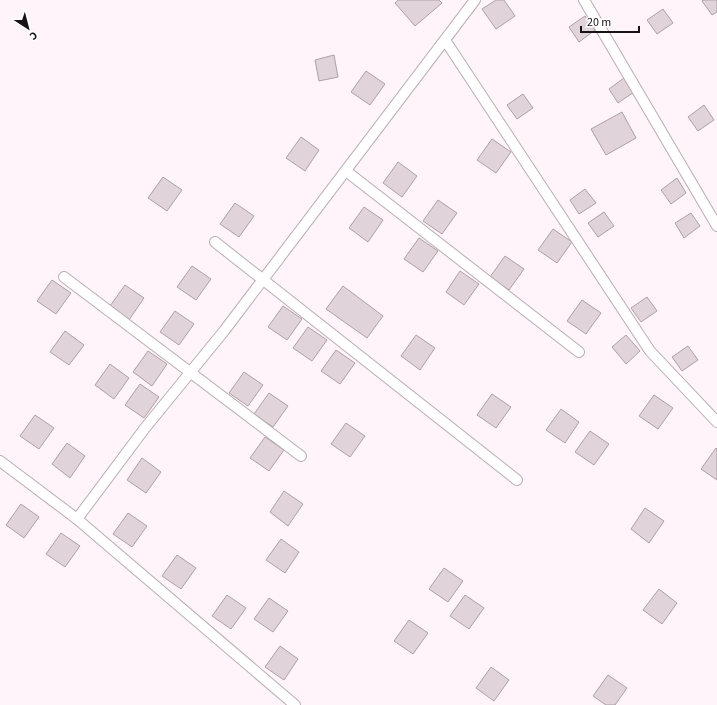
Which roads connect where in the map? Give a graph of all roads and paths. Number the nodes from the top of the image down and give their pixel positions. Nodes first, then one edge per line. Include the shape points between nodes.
1 (475, 0) edge
2 (584, 0) edge
3 (445, 40) junction
4 (346, 171) junction
5 (717, 226) edge
6 (215, 242) dead end
7 (64, 277) dead end
8 (263, 281) junction
9 (579, 352) dead end
10 (190, 373) junction
11 (717, 422) edge
12 (301, 456) dead end
13 (0, 461) edge
14 (517, 480) dead end
15 (77, 519) junction
16 (295, 705) edge

1 - 3 lane
2 - 5 lane
3 - 4 lane
3 - 11 lane via 650,351
4 - 8 lane
4 - 9 lane
6 - 8 lane
7 - 10 lane
8 - 10 lane
8 - 14 lane
10 - 12 lane
10 - 15 lane
13 - 15 lane
15 - 16 lane

